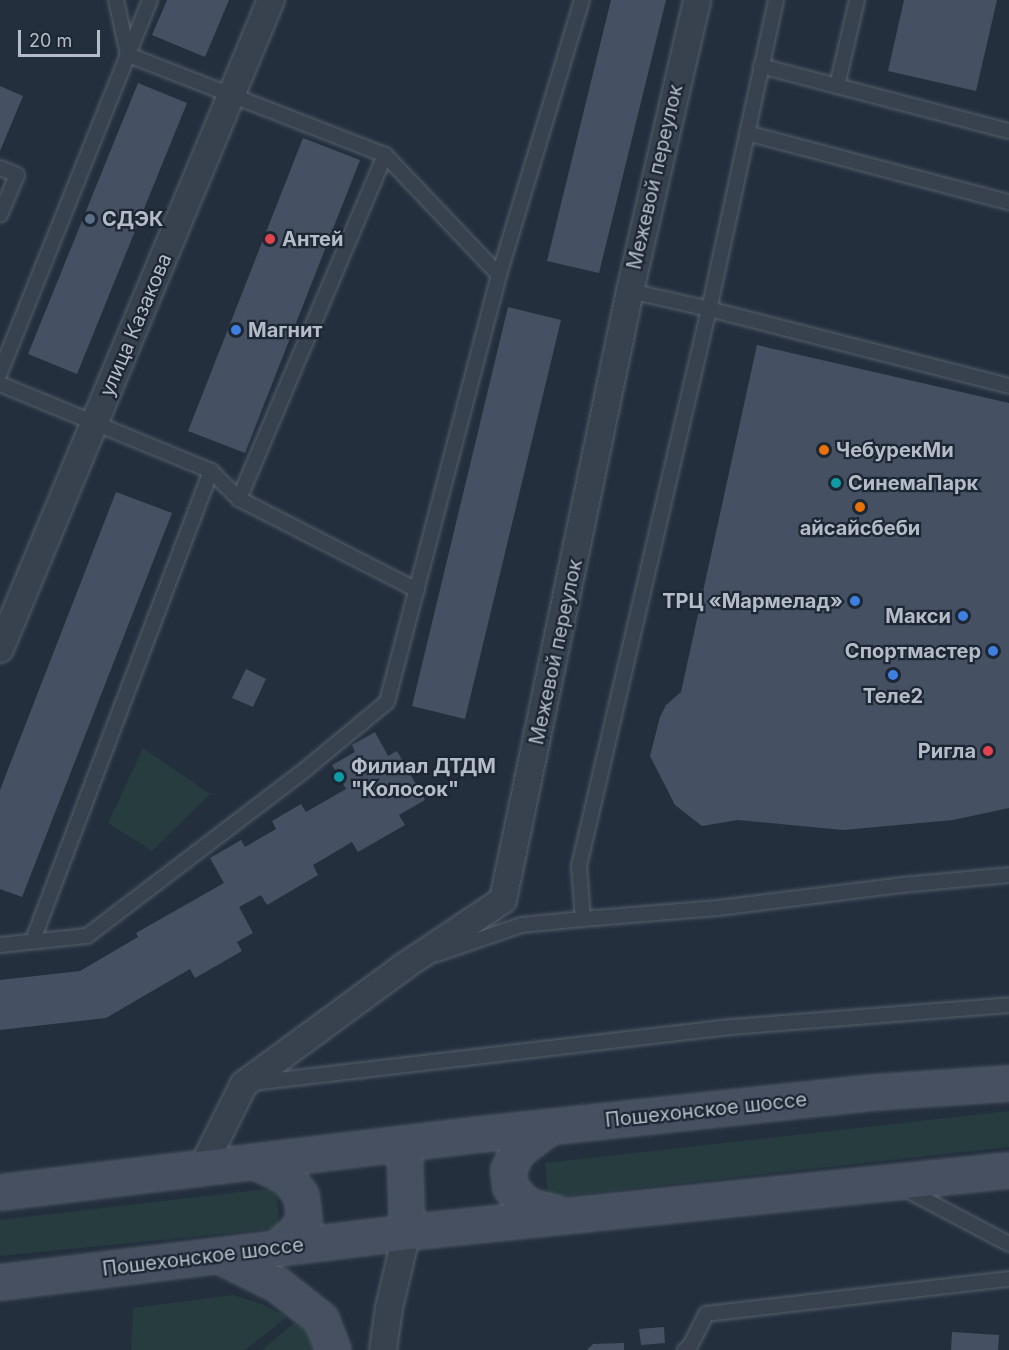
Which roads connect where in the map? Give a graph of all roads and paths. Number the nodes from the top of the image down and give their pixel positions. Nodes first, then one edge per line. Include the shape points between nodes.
1 (116, 0) edge
2 (150, 0) edge
3 (271, 0) edge
4 (582, 0) edge
5 (697, 0) edge
6 (776, 0) edge
7 (857, 0) edge
8 (128, 55) junction
9 (761, 66) junction
10 (837, 86) junction
11 (231, 95) junction
12 (1009, 128) edge
13 (747, 133) junction
14 (385, 155) junction
15 (0, 168) edge
16 (1009, 202) edge
17 (0, 215) edge
18 (499, 275) junction
19 (630, 291) junction
20 (709, 309) junction
21 (0, 373) edge
22 (0, 384) edge
23 (1009, 386) edge
24 (95, 422) junction
25 (211, 471) junction
26 (239, 499) junction
27 (417, 590) junction
28 (0, 649) edge
29 (1009, 875) edge
30 (583, 920) junction
31 (33, 940) junction
32 (0, 945) edge
33 (403, 967) junction
34 (1009, 1005) edge
35 (1009, 1083) edge
36 (244, 1084) junction
37 (549, 1127) junction
38 (404, 1143) junction
39 (256, 1162) junction
40 (201, 1170) junction
41 (1009, 1170) edge
42 (893, 1183) junction
43 (0, 1192) edge
44 (567, 1216) junction
45 (407, 1232) junction
46 (1009, 1244) edge
47 (276, 1248) junction
48 (220, 1256) junction
49 (1009, 1279) edge
50 (0, 1282) edge
51 (688, 1349) edge
52 (333, 1350) edge
53 (383, 1350) edge

1 - 8 lane
2 - 8 lane
3 - 11 street, улица Казакова
4 - 18 lane
5 - 19 street, Межевой переулок
6 - 9 lane
7 - 10 lane
8 - 11 lane
8 - 21 lane
9 - 10 lane
9 - 13 lane
10 - 12 lane
11 - 14 lane
11 - 24 street, улица Казакова
13 - 16 lane
13 - 20 lane
14 - 18 lane
14 - 26 lane
15 - 17 lane via 17,175
18 - 27 lane
19 - 20 lane
19 - 33 street, Межевой переулок via 502,900
20 - 23 lane
20 - 30 lane via 579,866
22 - 24 lane
24 - 25 lane
24 - 28 street, улица Казакова
25 - 26 lane
25 - 31 lane
26 - 27 lane
27 - 31 lane via 387,702 306,769 87,936
29 - 30 lane
30 - 33 lane via 521,925
31 - 32 lane
33 - 36 street, Межевой переулок
34 - 36 lane via 711,1030
35 - 37 main road, Пошехонское шоссе via 873,1092
36 - 40 street, Межевой переулок
37 - 38 main road, Пошехонское шоссе
37 - 44 main road via 518,1150 508,1170 510,1187 526,1205
38 - 39 main road, Пошехонское шоссе
38 - 45 main road
39 - 40 main road, Пошехонское шоссе
39 - 47 main road via 286,1176 301,1195 304,1220
40 - 43 main road, Пошехонское шоссе
41 - 42 main road, Пошехонское шоссе
42 - 44 main road, Пошехонское шоссе
42 - 46 lane
44 - 45 main road, Пошехонское шоссе
45 - 47 main road, Пошехонское шоссе
45 - 53 street
47 - 48 main road, Пошехонское шоссе
48 - 50 main road, Пошехонское шоссе
48 - 52 main road via 278,1285 321,1319
49 - 51 lane via 706,1314

